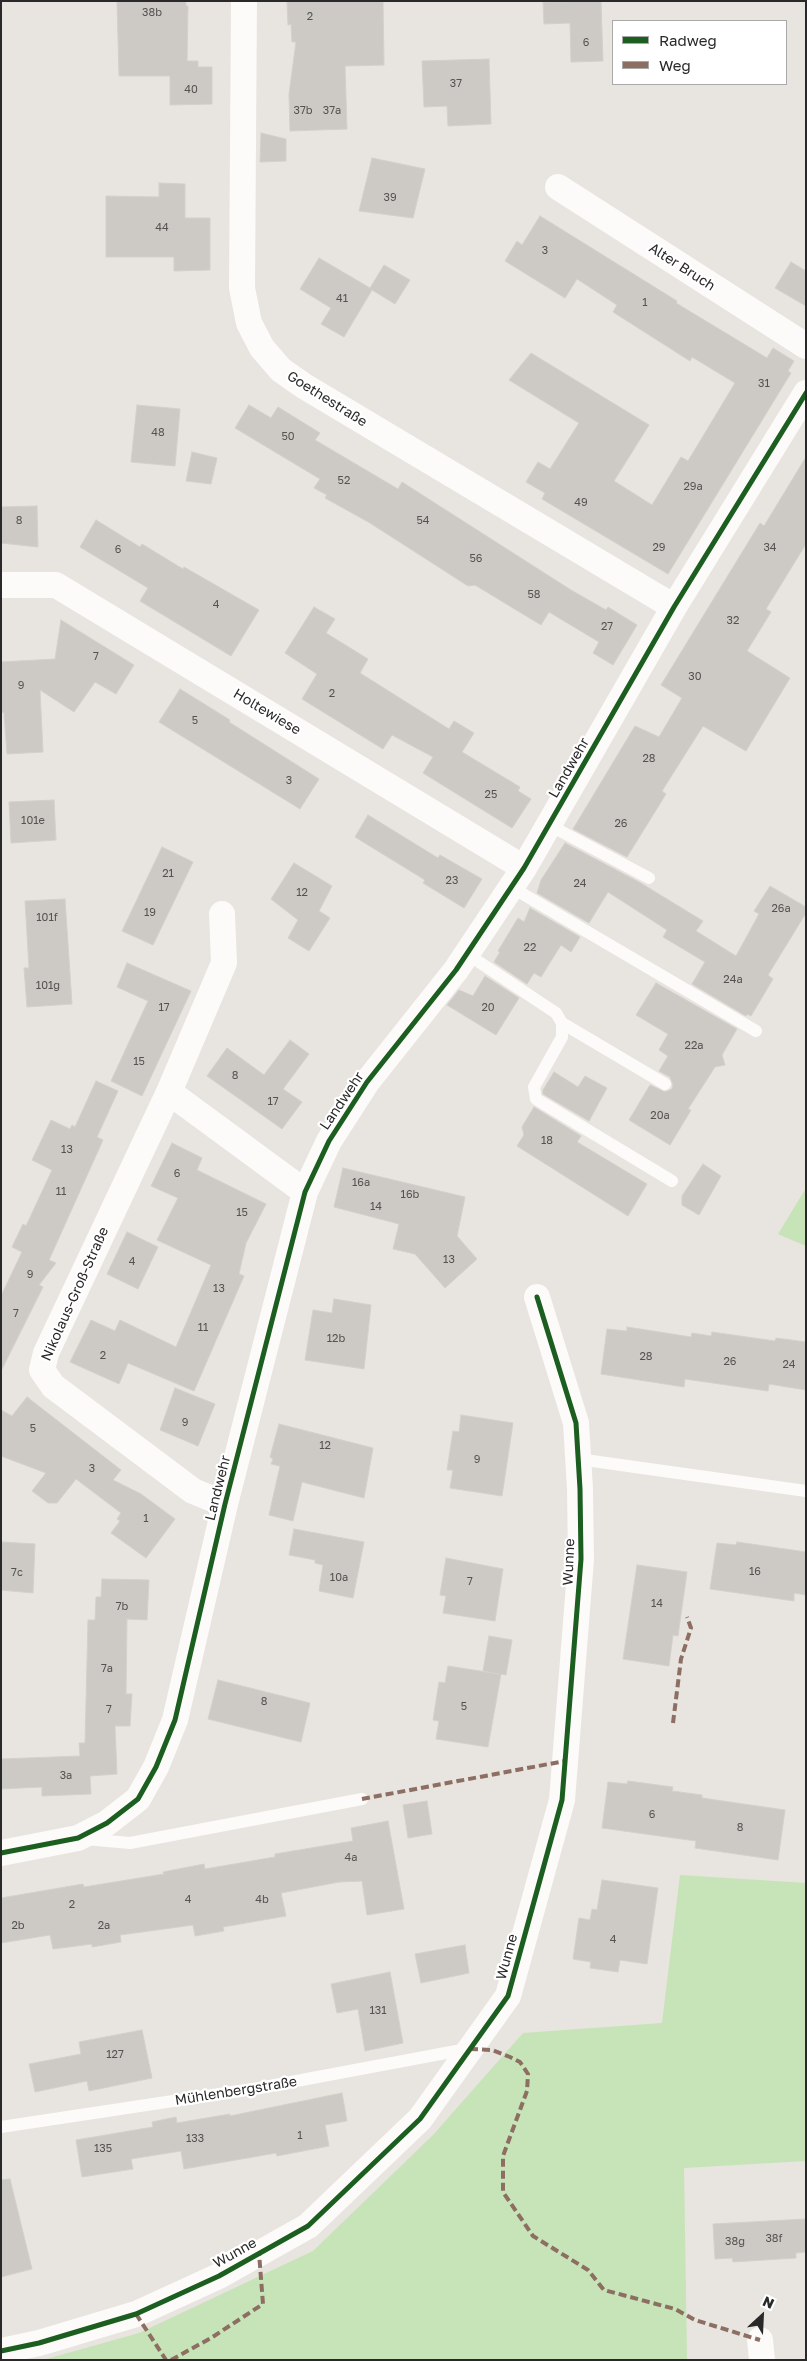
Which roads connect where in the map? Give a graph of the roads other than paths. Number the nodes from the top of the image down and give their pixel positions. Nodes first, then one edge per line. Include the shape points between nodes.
1 (244, 1) edge
2 (558, 187) dead end
3 (806, 346) edge
4 (806, 393) edge
5 (1, 586) edge
6 (674, 607) junction
7 (549, 825) junction
8 (518, 878) junction
9 (649, 878) dead end
10 (222, 914) dead end
11 (466, 954) junction
12 (562, 1023) junction
13 (756, 1032) dead end
14 (664, 1084) dead end
15 (169, 1092) junction
16 (672, 1181) dead end
17 (305, 1192) junction
18 (537, 1297) dead end
19 (578, 1459) junction
20 (806, 1491) edge
21 (225, 1504) junction
22 (362, 1799) dead end
23 (78, 1838) junction
24 (1, 1853) edge
25 (470, 2048) junction
26 (1, 2127) edge
27 (1, 2351) edge

1 - 6 street, Goethestraße via 242,288 249,324 262,348 281,370 304,386
2 - 3 street, Alter Bruch
4 - 6 street, Landwehr
5 - 8 street, Holtewiese via 56,585
6 - 7 street, Landwehr
7 - 8 street, Landwehr
7 - 9 lane
8 - 11 street, Landwehr
8 - 13 lane
10 - 15 street, Nikolaus-Groß-Straße via 224,963
11 - 12 lane via 556,1014
11 - 17 street, Landwehr via 367,1082 329,1141
12 - 14 lane
12 - 16 lane via 562,1037 534,1087 536,1099
15 - 17 street
15 - 21 street, Nikolaus-Groß-Straße via 46,1353 42,1370 53,1386 193,1491
17 - 21 street, Landwehr
18 - 19 street, Wunne via 576,1423
19 - 20 lane
19 - 25 street, Wunne via 581,1559 562,1800 508,1996
21 - 23 street, Landwehr via 175,1720 156,1767 138,1799 107,1823
22 - 23 lane via 130,1843
23 - 24 street, Landwehr
25 - 26 lane, Mühlenbergstraße via 259,2088
25 - 27 street, Wunne via 420,2119 308,2226 219,2276 136,2314

